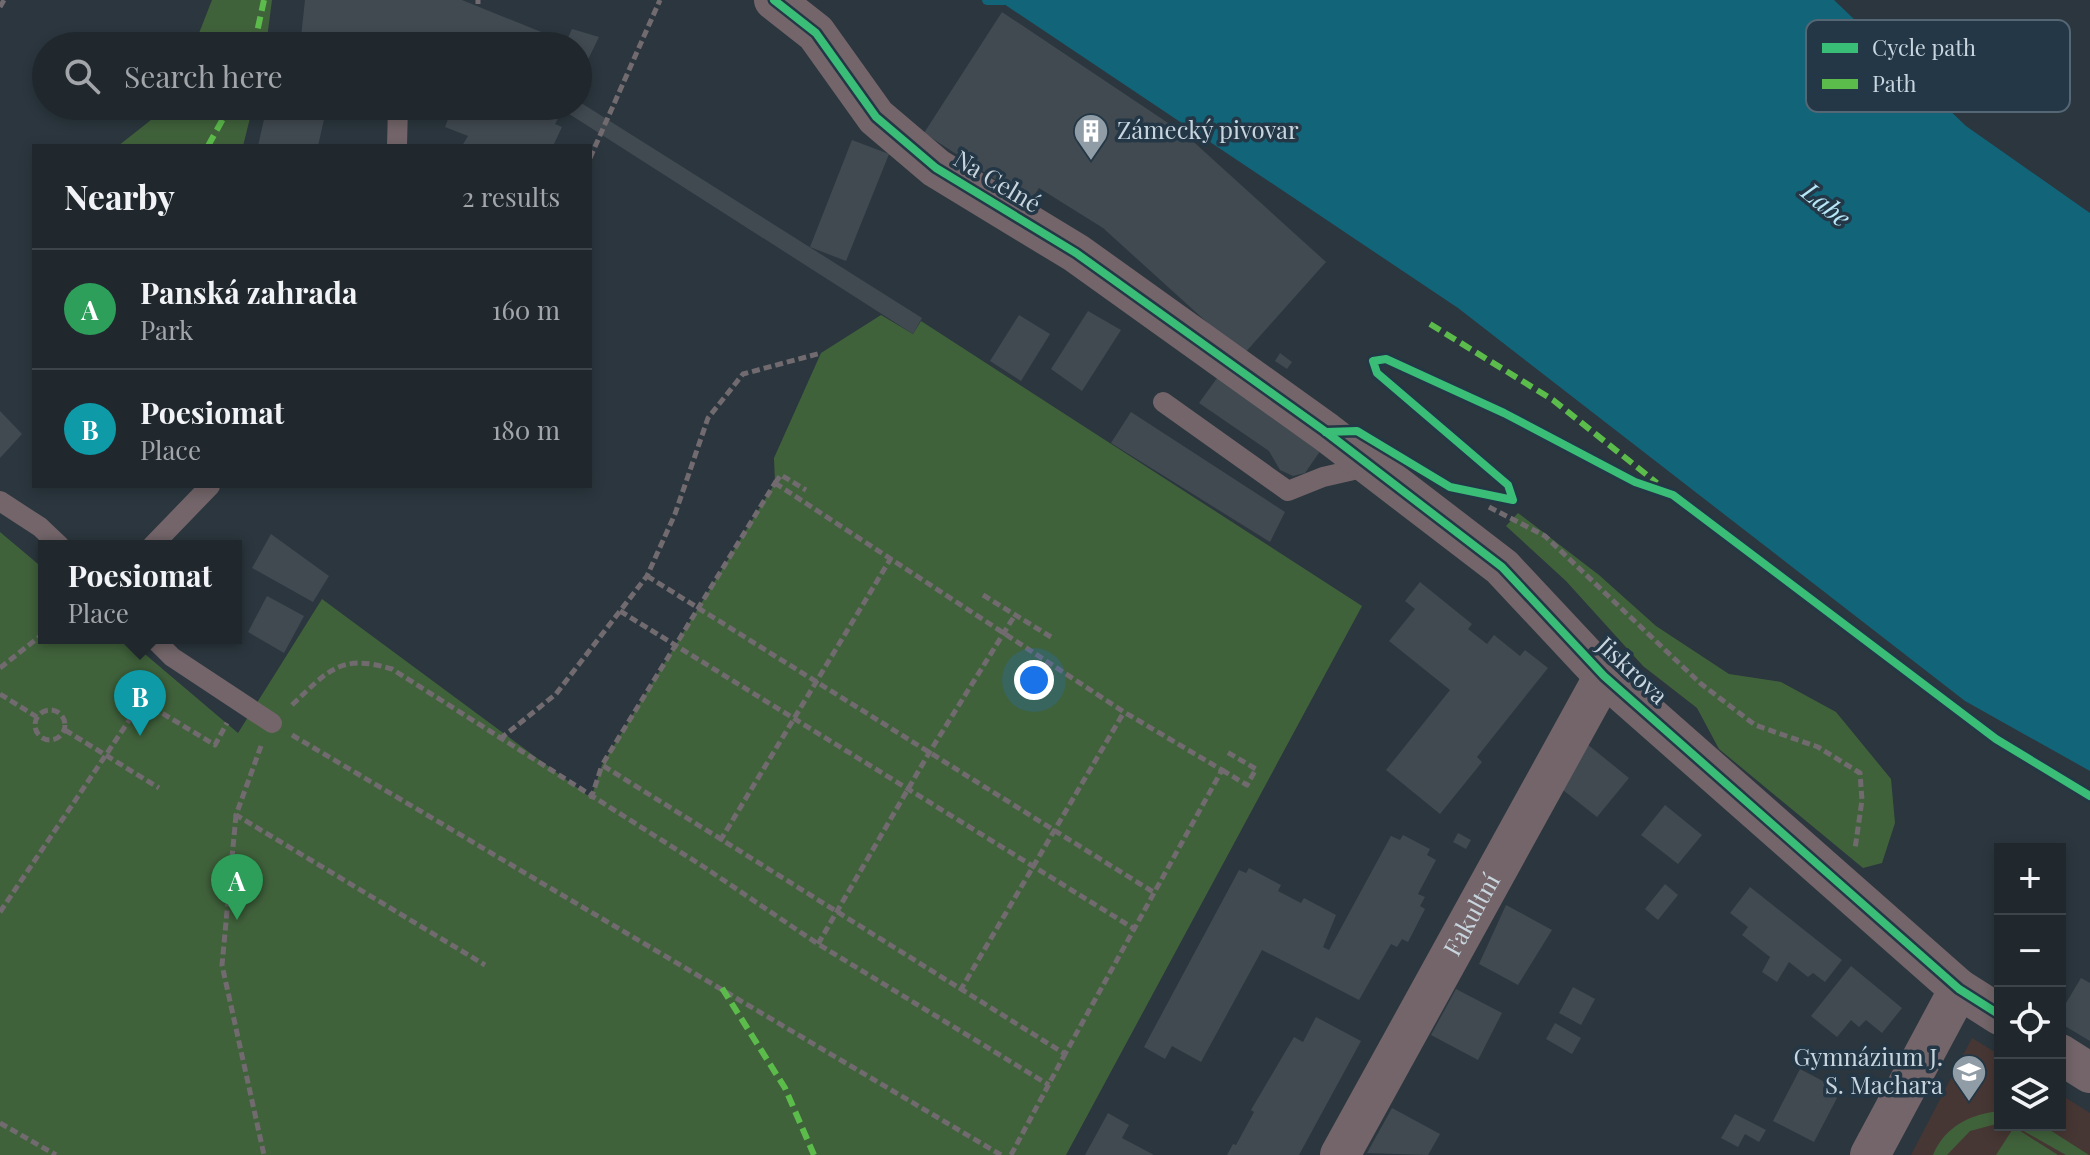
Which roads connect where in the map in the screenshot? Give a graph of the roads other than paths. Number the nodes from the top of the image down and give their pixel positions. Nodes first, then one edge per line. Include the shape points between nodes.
1 (774, 0) edge
2 (398, 120) edge
3 (397, 144) edge
4 (1231, 364) joint
5 (1163, 402) dead end
6 (1371, 466) junction
7 (208, 488) edge
8 (0, 501) edge
9 (54, 540) edge
10 (158, 540) edge
11 (159, 644) edge
12 (1604, 676) junction
13 (272, 723) road end
14 (1959, 989) junction
15 (1994, 1011) edge
16 (2066, 1058) edge
17 (2090, 1073) edge
18 (1340, 1155) edge
19 (1870, 1155) edge

1 - 4 street, Na Celné via 816,33 876,117 924,159 1076,253
2 - 3 lane
4 - 6 street, Jiskrova
5 - 6 lane via 1288,491
6 - 12 street, Jiskrova via 1502,567
7 - 10 lane
8 - 9 lane
11 - 13 lane
12 - 14 street, Jiskrova
12 - 18 street, Fakultní
14 - 15 street, Jiskrova
14 - 19 street
16 - 17 street

